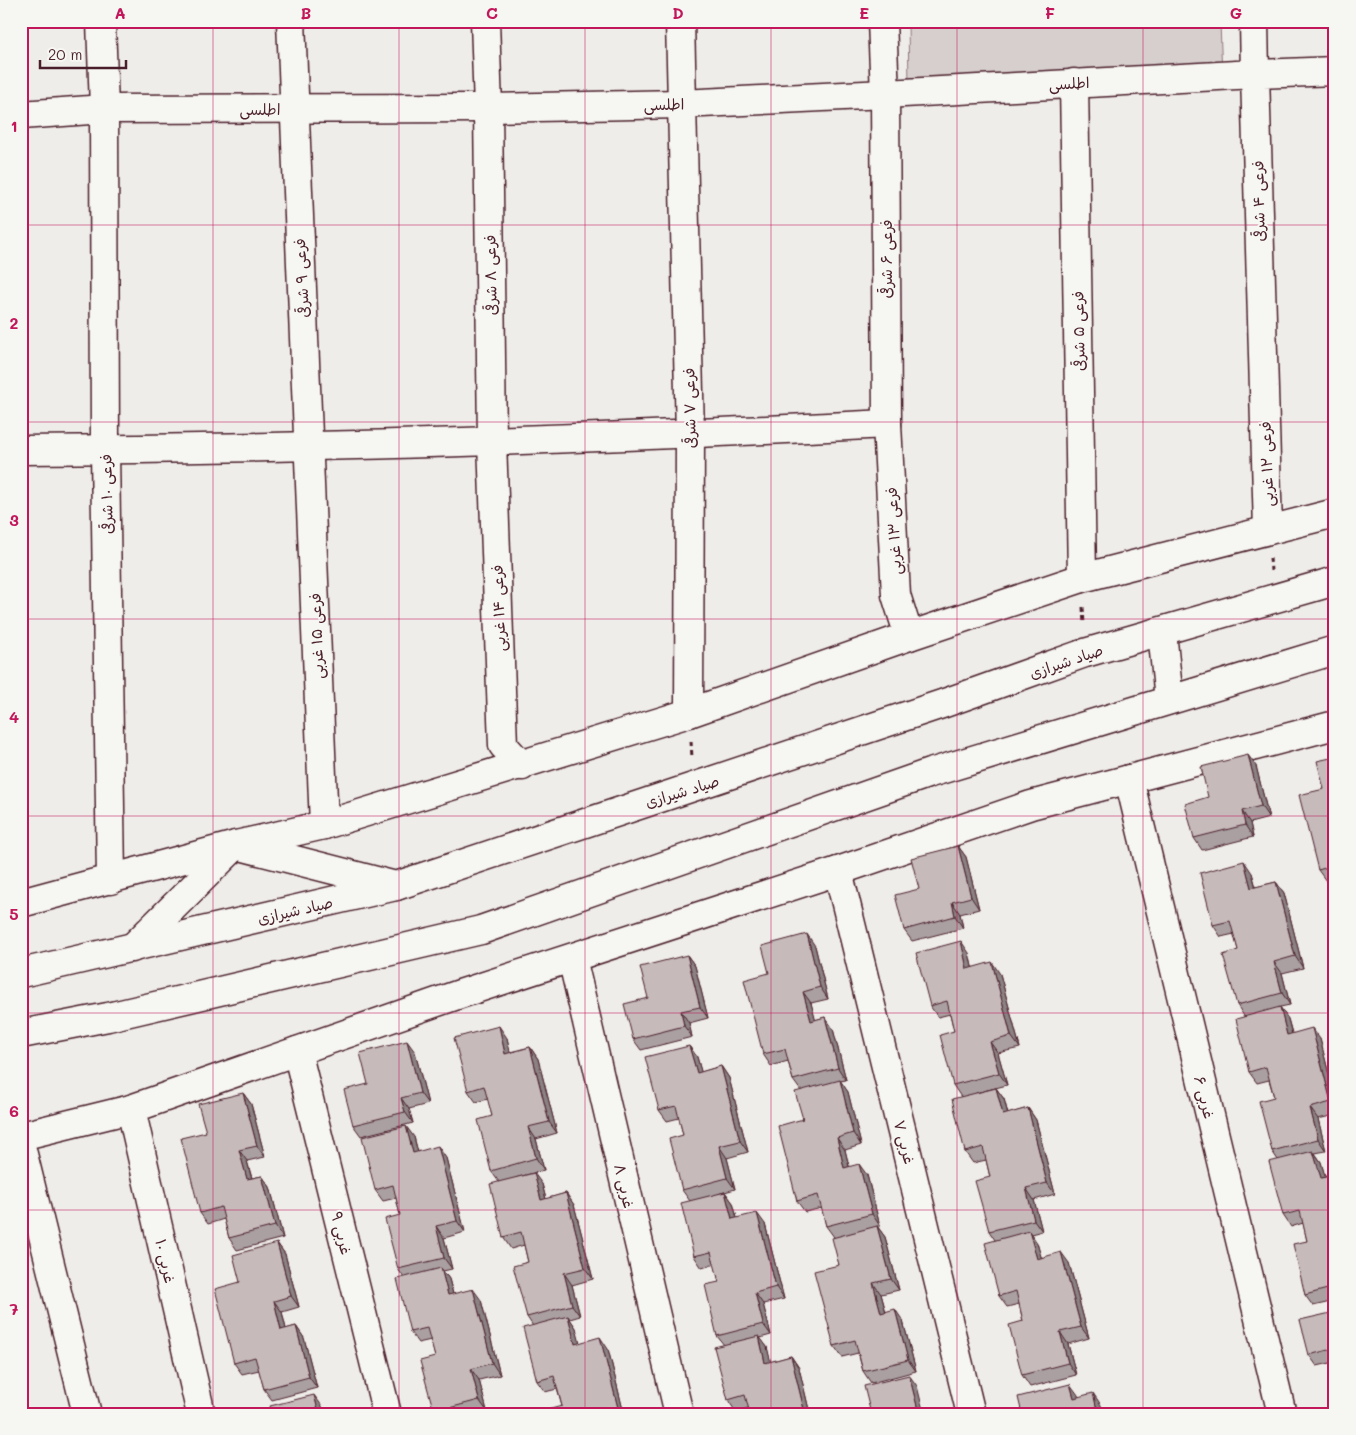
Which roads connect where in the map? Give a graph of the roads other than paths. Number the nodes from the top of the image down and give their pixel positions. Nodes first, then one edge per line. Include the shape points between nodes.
1 (101, 21) edge
2 (291, 21) edge
3 (485, 21) edge
4 (680, 21) edge
5 (882, 21) edge
6 (1254, 21) edge
7 (1335, 71) edge
8 (1255, 74) junction
9 (1074, 83) junction
10 (885, 94) junction
11 (682, 104) junction
12 (488, 108) junction
13 (104, 109) junction
14 (294, 109) junction
15 (21, 115) edge
16 (1261, 328) joint
17 (887, 424) junction
18 (690, 434) junction
19 (492, 442) junction
20 (308, 446) junction
21 (21, 450) edge
22 (105, 450) junction
23 (1335, 513) edge
24 (1268, 530) junction
25 (1082, 578) junction
26 (1335, 581) edge
27 (1162, 632) junction
28 (909, 636) junction
29 (1335, 650) edge
30 (1169, 700) junction
31 (689, 713) junction
32 (1335, 725) edge
33 (522, 766) junction
34 (1129, 780) junction
35 (324, 824) junction
36 (236, 845) junction
37 (838, 871) junction
38 (111, 880) junction
39 (396, 886) junction
40 (21, 903) edge
41 (132, 948) junction
42 (572, 958) junction
43 (21, 973) edge
44 (21, 1034) edge
45 (297, 1051) junction
46 (131, 1109) junction
47 (21, 1136) edge
48 (21, 1146) edge
49 (87, 1414) edge
50 (201, 1414) edge
51 (387, 1414) edge
52 (679, 1414) edge
53 (971, 1414) edge
54 (1282, 1414) edge

1 - 13 street, فرعی ۱۰ شرقی
2 - 14 street, فرعی ۹ شرقی
3 - 12 street, فرعی ۸ شرقی
4 - 11 street, فرعی ۷ شرقی
5 - 10 street, فرعی ۶ شرقی
6 - 8 street
7 - 8 street, اطلسی
8 - 9 street, اطلسی
8 - 16 street, فرعی ۴ شرقی
9 - 10 street, اطلسی
9 - 25 street, فرعی ۵ شرقی
10 - 11 street, اطلسی
10 - 17 street, فرعی ۶ شرقی
11 - 12 street, اطلسی
11 - 18 street, فرعی ۷ شرقی
12 - 14 street, اطلسی
12 - 19 street, فرعی ۸ شرقی
13 - 14 street, اطلسی
13 - 15 street, اطلسی
13 - 22 street, فرعی ۱۰ شرقی
14 - 20 street, فرعی ۹ شرقی
16 - 24 street, فرعی ۱۲ غربی
17 - 18 street
17 - 28 street, فرعی ۱۳ غربی via 896,595
18 - 19 street
18 - 31 street, فرعی ۷ شرقی
19 - 20 street
19 - 33 street, فرعی ۱۴ غربی via 503,745
20 - 22 street
20 - 35 street, فرعی ۱۵ غربی
21 - 22 street
22 - 38 street, فرعی ۱۰ شرقی
23 - 24 street
24 - 25 street
25 - 28 street
26 - 27 street, صیاد شیرازی
27 - 30 street
27 - 39 street, صیاد شیرازی via 1086,653
28 - 31 street
29 - 30 street
30 - 44 street via 930,773 481,930 108,1017
31 - 33 street
32 - 34 street
33 - 35 street
34 - 37 street via 1031,805
34 - 54 street, ۶ غربی
35 - 36 street
36 - 38 street
36 - 39 street
36 - 41 street
37 - 42 street
37 - 53 street, ۷ غربی
38 - 40 street
39 - 41 street, صیاد شیرازی
41 - 43 street, صیاد شیرازی
42 - 45 street
42 - 52 street, ۸ غربی
45 - 46 street
45 - 51 street, ۹ غربی
46 - 47 street
46 - 50 street, ۱۰ غربی
48 - 49 street

